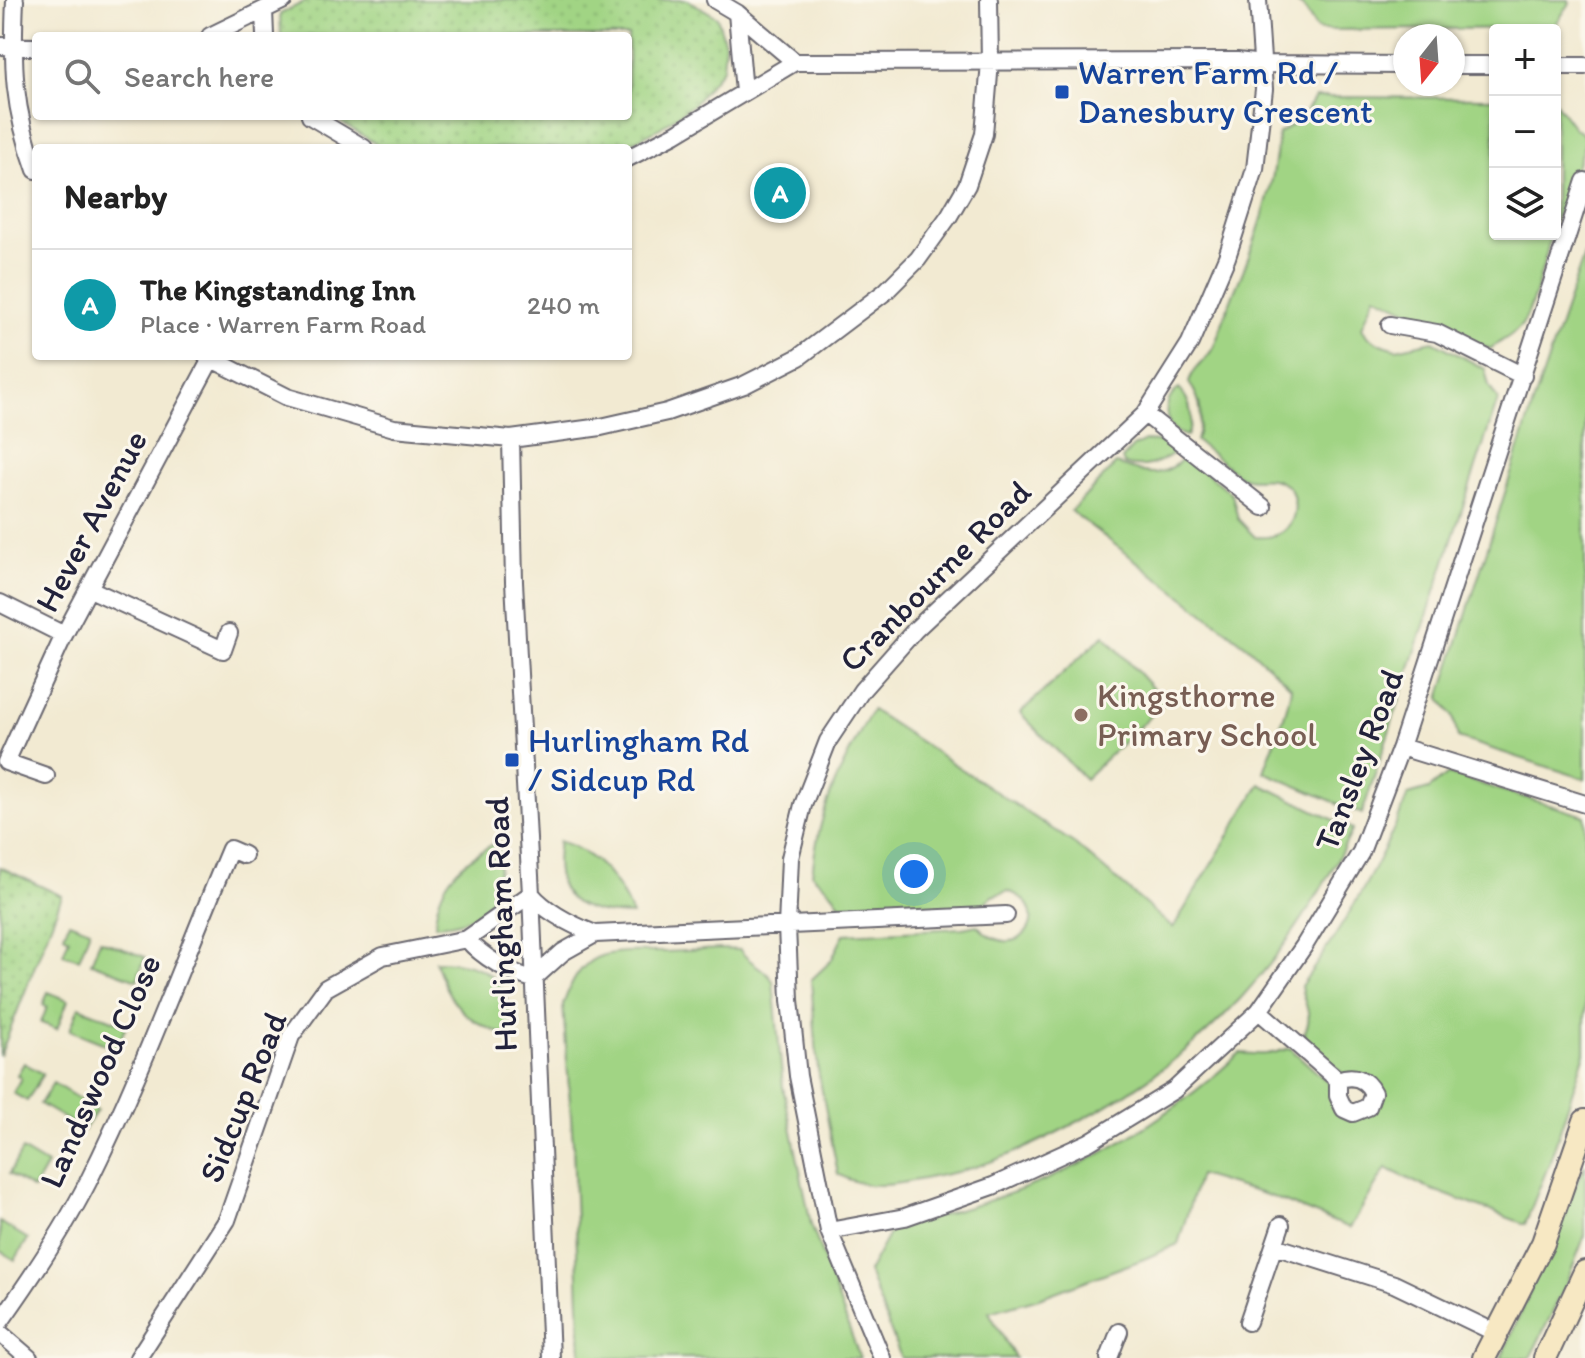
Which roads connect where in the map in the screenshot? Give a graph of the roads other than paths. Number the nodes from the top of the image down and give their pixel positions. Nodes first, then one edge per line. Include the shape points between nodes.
1 (15, 0) edge
2 (284, 0) edge
3 (715, 0) edge
4 (989, 0) edge
5 (1258, 0) edge
6 (264, 10) junction
7 (737, 13) junction
8 (218, 32) edge
9 (265, 32) edge
10 (6, 46) edge
11 (32, 47) edge
12 (795, 62) junction
13 (990, 62) junction
14 (1262, 64) junction
15 (1393, 65) edge
16 (1465, 65) edge
17 (1489, 65) edge
18 (1561, 66) edge
19 (1585, 66) edge
20 (744, 92) junction
21 (317, 120) edge
22 (357, 144) edge
23 (632, 156) edge
24 (32, 160) edge
25 (1585, 181) edge
26 (1390, 325) dead end
27 (207, 360) edge
28 (212, 360) edge
29 (1523, 376) junction
30 (1145, 414) junction
31 (511, 439) junction
32 (1263, 507) dead end
33 (90, 589) junction
34 (0, 603) edge
35 (229, 633) dead end
36 (64, 635) junction
37 (1401, 747) junction
38 (46, 776) dead end
39 (1585, 804) edge
40 (244, 855) dead end
41 (531, 894) junction
42 (1006, 915) dead end
43 (787, 926) junction
44 (595, 934) junction
45 (467, 939) junction
46 (533, 979) junction
47 (1259, 1011) junction
48 (1338, 1080) dead end
49 (1585, 1121) edge
50 (1281, 1225) dead end
51 (829, 1231) junction
52 (1274, 1246) junction
53 (1585, 1272) edge
54 (0, 1322) edge
55 (1248, 1322) dead end
56 (1119, 1332) dead end
57 (0, 1333) edge
58 (1496, 1333) junction
59 (29, 1358) edge
60 (138, 1358) edge
61 (551, 1358) edge
62 (882, 1358) edge
63 (1109, 1358) edge
64 (1484, 1358) edge
65 (1545, 1358) edge

1 - 10 street
2 - 6 street
3 - 7 street
4 - 13 street
5 - 14 street, Cranbourne Road
6 - 8 street
6 - 9 street
7 - 12 street
7 - 20 street
10 - 11 street
10 - 24 street via 22,134
12 - 13 street
12 - 20 street
13 - 14 street
13 - 31 street via 984,134 967,185 918,259 885,292 799,357 744,385 667,412
14 - 15 street
14 - 30 street, Cranbourne Road via 1255,169 1227,257 1190,343
16 - 17 street
18 - 19 street
20 - 23 street
21 - 22 street
25 - 29 street, Tansley Road
26 - 29 street via 1437,333
27 - 33 street, Hever Avenue
28 - 31 street via 287,397 394,428
29 - 37 street, Tansley Road
30 - 32 street
30 - 43 street, Cranbourne Road via 915,630 843,715 803,805 790,858
31 - 41 street, Hurlingham Road
33 - 35 street via 223,650
33 - 36 street, Hever Avenue
34 - 36 street
36 - 38 street, Hever Avenue via 6,762
37 - 39 street
37 - 47 street, Tansley Road via 1361,852
40 - 54 street, Landswood Close via 230,849 132,1090 87,1184
41 - 44 street via 539,904
41 - 45 street, Sidcup Road
41 - 46 street, Hurlingham Road
42 - 43 street
43 - 44 street
43 - 51 street, Cranbourne Road via 798,1076
44 - 46 street via 563,952
45 - 46 street via 505,968
45 - 60 street, Sidcup Road via 383,956 326,988 291,1036 227,1220
46 - 61 street, Hurlingham Road
47 - 48 street
47 - 51 street, Tansley Road via 1174,1090 1089,1142 993,1186 905,1217
49 - 58 main road via 1543,1243
50 - 52 street
51 - 62 street, Cranbourne Road
52 - 55 street
52 - 58 street via 1394,1284
53 - 65 main road
56 - 63 street
57 - 59 street
58 - 64 main road

